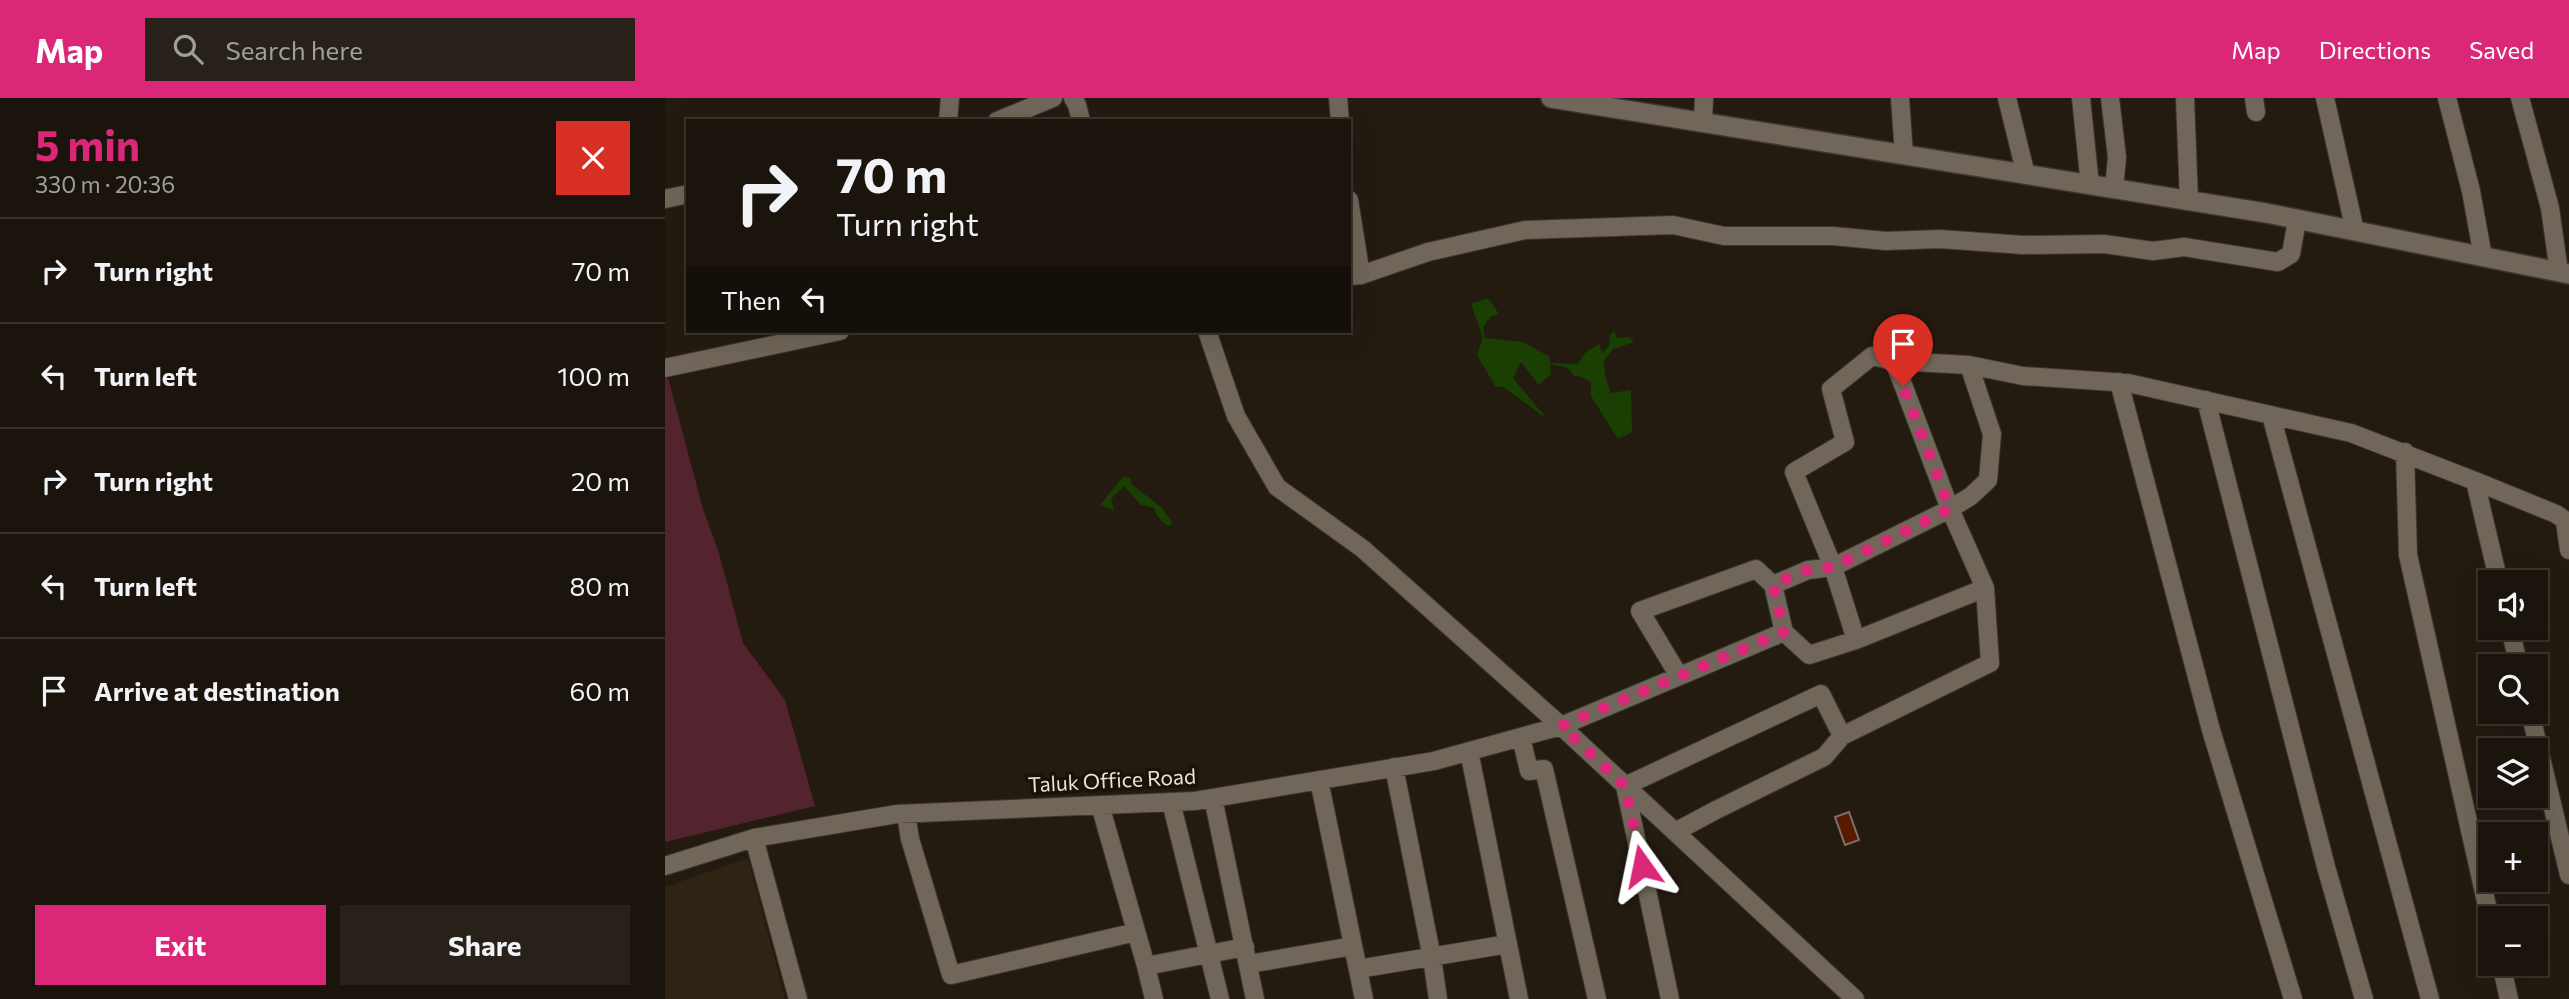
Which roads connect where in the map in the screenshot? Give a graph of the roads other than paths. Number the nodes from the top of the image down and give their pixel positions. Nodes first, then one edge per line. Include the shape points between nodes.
1 (950, 98) edge
2 (1053, 98) edge
3 (1073, 98) edge
4 (1338, 98) edge
5 (1551, 98) edge
6 (1704, 98) edge
7 (1900, 98) edge
8 (2007, 98) edge
9 (2081, 98) edge
10 (2110, 98) edge
11 (2185, 98) edge
12 (2326, 98) edge
13 (2447, 98) edge
14 (2520, 98) edge
15 (1581, 100) edge
16 (948, 119) edge
17 (1002, 119) edge
18 (1080, 119) edge
19 (1340, 119) edge
20 (1703, 122) junction
21 (1904, 155) junction
22 (2026, 174) junction
23 (2090, 185) junction
24 (2114, 188) junction
25 (686, 194) edge
26 (665, 199) edge
27 (2189, 201) junction
28 (2297, 220) junction
29 (1351, 225) edge
30 (2355, 231) junction
31 (2483, 257) junction
32 (2564, 273) edge
33 (1355, 276) edge
34 (819, 333) edge
35 (1208, 333) edge
36 (787, 336) edge
37 (1893, 361) junction
38 (1969, 365) junction
39 (665, 368) edge
40 (2119, 383) junction
41 (2206, 400) junction
42 (2271, 415) junction
43 (2405, 452) junction
44 (2475, 481) junction
45 (1950, 509) junction
46 (2567, 523) edge
47 (2569, 550) edge
48 (1833, 567) junction
49 (2496, 570) edge
50 (1773, 584) junction
51 (1985, 588) junction
52 (1784, 632) junction
53 (1856, 640) junction
54 (1679, 676) junction
55 (2533, 724) edge
56 (1561, 726) junction
57 (1842, 736) junction
58 (1521, 737) junction
59 (1469, 751) junction
60 (1394, 767) junction
61 (1319, 780) junction
62 (1625, 786) junction
63 (1213, 798) junction
64 (1171, 802) junction
65 (1100, 805) junction
66 (906, 814) junction
67 (1675, 832) junction
68 (754, 838) junction
69 (665, 866) edge
70 (2569, 875) edge
71 (2487, 906) edge
72 (1136, 932) junction
73 (1508, 944) junction
74 (1353, 946) junction
75 (1209, 954) junction
76 (1247, 956) junction
77 (1432, 958) junction
78 (1146, 966) junction
79 (1358, 969) junction
80 (2503, 976) edge
81 (798, 999) edge
82 (1154, 999) edge
83 (1220, 999) edge
84 (1255, 999) edge
85 (1364, 999) edge
86 (1438, 999) edge
87 (1519, 999) edge
88 (1597, 999) edge
89 (1670, 999) edge
90 (1855, 999) edge
91 (2293, 999) edge
92 (2364, 999) edge
93 (2430, 999) edge
94 (2508, 999) edge

1 - 16 street
2 - 17 street
3 - 18 street
4 - 19 street
5 - 15 main road
6 - 20 street
7 - 21 street
8 - 22 street
9 - 23 street
10 - 24 street via 2117,157
11 - 27 street
12 - 30 street
13 - 31 street
14 - 32 street
15 - 20 main road
20 - 21 main road
21 - 22 main road
22 - 23 main road
23 - 24 main road
24 - 27 main road
25 - 26 street
27 - 28 main road
28 - 30 main road
28 - 33 street via 2291,254 2278,262 2185,247 2153,251 2104,244 1724,236 1673,225 1525,230 1428,252
29 - 33 street
30 - 31 main road
31 - 32 main road
34 - 36 street
35 - 56 street via 1236,415 1277,487 1363,549
36 - 39 street
37 - 38 street
37 - 45 street
37 - 48 street via 1872,356 1831,389 1845,442 1794,472
38 - 40 street via 2023,376
38 - 45 street via 1992,434 1988,480
40 - 41 street
40 - 91 street via 2211,730
41 - 42 street
41 - 92 street
42 - 43 street via 2351,433
42 - 93 street
43 - 44 street
43 - 71 street via 2409,555
44 - 46 street via 2556,514
44 - 49 street
45 - 48 street
45 - 51 street
46 - 47 street
48 - 50 street via 1808,570
48 - 53 street
50 - 52 street
50 - 54 street via 1756,569 1640,611
51 - 53 street
51 - 57 street via 1990,663
52 - 53 street via 1809,655
52 - 54 street, Taluk Office Road
54 - 56 street, Taluk Office Road
55 - 70 street
56 - 58 street, Taluk Office Road
56 - 62 street
57 - 62 street via 1821,694
57 - 67 street via 1825,757
58 - 59 street, Taluk Office Road
58 - 88 street via 1529,771 1544,769
59 - 60 street, Taluk Office Road
59 - 73 street
60 - 61 street, Taluk Office Road
60 - 77 street
61 - 63 street, Taluk Office Road
61 - 74 street
62 - 67 street
62 - 89 street
63 - 64 street, Taluk Office Road
63 - 76 street
64 - 65 street, Taluk Office Road
64 - 75 street
65 - 66 street, Taluk Office Road
65 - 72 street
66 - 68 street, Taluk Office Road
66 - 72 street via 951,975
67 - 90 street
68 - 69 street, Taluk Office Road
68 - 81 street
72 - 78 street
73 - 77 street
73 - 87 street
74 - 76 street
74 - 79 street
75 - 76 street
75 - 78 street
75 - 83 street
76 - 84 street
77 - 79 street
77 - 86 street
78 - 82 street
79 - 85 street
80 - 94 street

